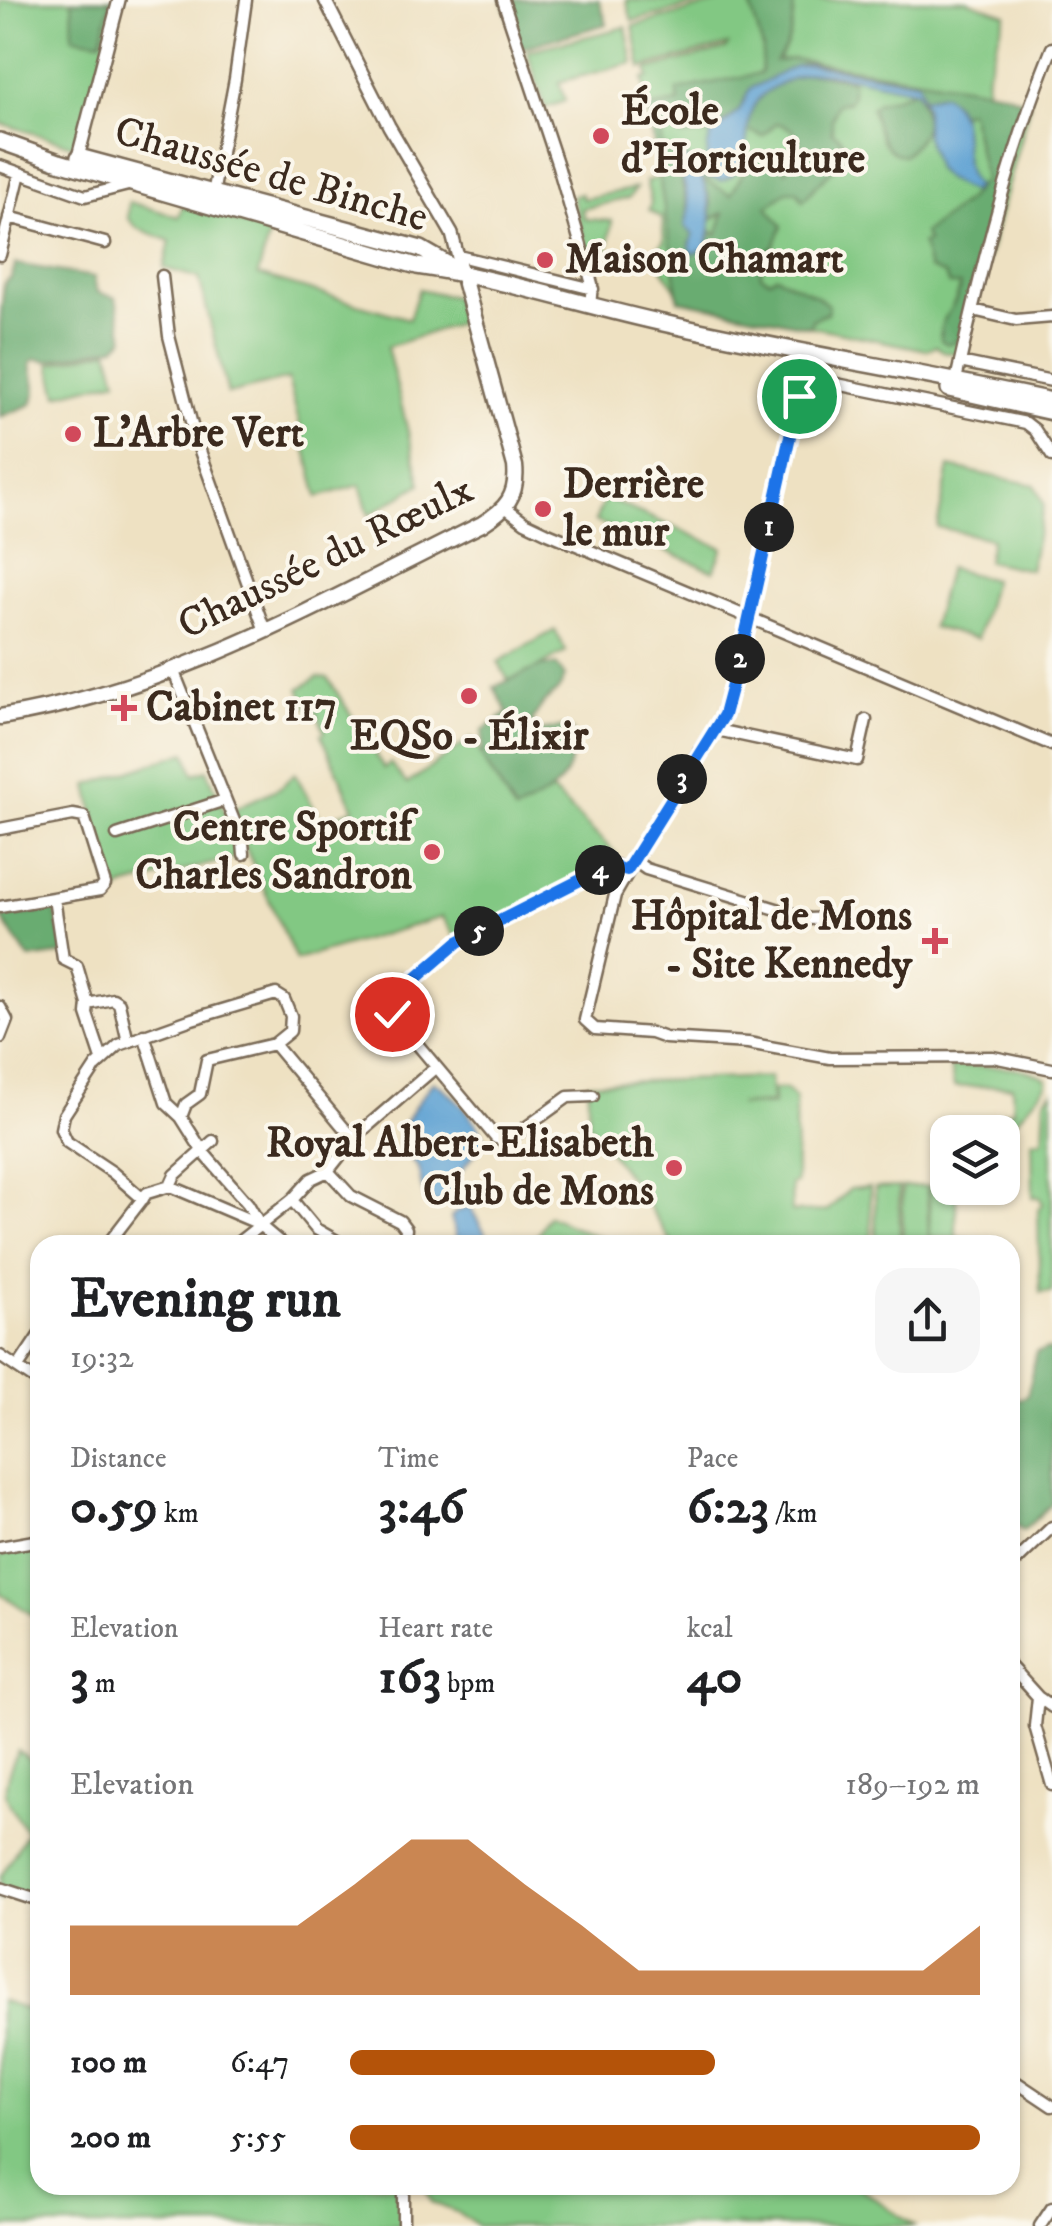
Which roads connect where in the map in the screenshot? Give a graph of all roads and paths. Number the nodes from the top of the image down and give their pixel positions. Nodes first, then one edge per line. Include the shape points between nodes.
1 (119, 0) edge
2 (246, 0) edge
3 (325, 0) edge
4 (503, 0) edge
5 (1052, 48) edge
6 (0, 139) edge
7 (26, 151) junction
8 (78, 157) junction
9 (0, 166) edge
10 (20, 174) junction
11 (135, 184) junction
12 (213, 194) junction
13 (9, 217) junction
14 (105, 242) dead end
15 (0, 255) edge
16 (458, 256) junction
17 (462, 273) junction
18 (162, 276) dead end
19 (593, 289) junction
20 (590, 307) junction
21 (973, 310) junction
22 (1052, 317) edge
23 (808, 354) junction
24 (960, 362) junction
25 (803, 376) junction
26 (948, 380) junction
27 (1052, 381) edge
28 (1052, 401) edge
29 (1052, 412) edge
30 (1052, 456) edge
31 (506, 507) junction
32 (749, 618) junction
33 (265, 632) junction
34 (174, 672) junction
35 (0, 717) edge
36 (866, 720) dead end
37 (717, 730) junction
38 (1052, 745) edge
39 (225, 800) junction
40 (0, 829) edge
41 (117, 835) dead end
42 (244, 854) dead end
43 (630, 865) junction
44 (54, 898) junction
45 (0, 907) edge
46 (831, 918) dead end
47 (88, 1004) junction
48 (0, 1007) edge
49 (144, 1036) junction
50 (0, 1038) edge
51 (128, 1042) junction
52 (274, 1044) junction
53 (102, 1059) junction
54 (436, 1067) junction
55 (1052, 1069) edge
56 (592, 1096) dead end
57 (181, 1117) junction
58 (356, 1137) junction
59 (213, 1142) dead end
60 (203, 1152) junction
61 (328, 1170) junction
62 (170, 1186) junction
63 (143, 1199) junction
64 (292, 1200) junction
65 (260, 1225) junction
66 (115, 1235) edge
67 (247, 1235) edge
68 (271, 1235) edge
69 (326, 1235) edge
70 (405, 1235) edge
71 (30, 1349) edge
72 (0, 1356) edge
73 (18, 1368) junction
74 (30, 1376) edge
75 (1052, 1527) edge
76 (30, 1542) edge
77 (0, 1547) edge
78 (1020, 1557) edge
79 (1020, 1677) edge
80 (1038, 1697) junction
81 (1052, 1707) edge
82 (1052, 1785) edge
83 (0, 1888) edge
84 (30, 1898) edge
85 (1020, 2085) edge
86 (1052, 2106) edge
87 (403, 2195) edge
88 (1052, 2208) edge
89 (403, 2226) edge
90 (1040, 2226) edge

1 - 8 street
2 - 12 street
3 - 16 street
4 - 19 street
5 - 21 street via 1025,119
6 - 7 main road, Chaussée de Binche
6 - 8 main road, Chaussée de Binche
7 - 8 street, Chaussée de Binche
7 - 11 main road, Chaussée de Binche
8 - 12 main road, Chaussée de Binche
9 - 10 street, Chaussée de Binche
10 - 11 street, Chaussée de Binche via 85,196
10 - 13 street
11 - 17 main road, Chaussée de Binche via 417,266
12 - 17 main road, Chaussée de Binche via 420,249
13 - 14 street
13 - 15 street
16 - 17 street
16 - 19 street
17 - 20 main road
17 - 31 main road, Chaussée du Rœulx via 514,460 516,482
18 - 33 street via 194,437
19 - 20 street
20 - 23 main road
21 - 22 street via 1016,320
21 - 24 street
23 - 25 street
23 - 26 main road
24 - 26 street
24 - 27 street
25 - 30 street via 1026,424
25 - 32 street
26 - 28 main road
26 - 29 main road via 945,388
31 - 32 street via 548,533
31 - 33 main road, Chaussée du Rœulx
32 - 37 street
32 - 38 street
33 - 34 main road, Chaussée du Rœulx
34 - 35 main road, Chaussée du Rœulx via 99,697
34 - 39 street
36 - 37 street via 856,760
37 - 43 street
39 - 41 street
39 - 42 street
40 - 44 street via 84,816 105,887
43 - 46 street via 809,920
43 - 54 street via 608,866 458,942 398,994 392,1014
43 - 55 street via 610,912 585,1015 595,1029 760,1044 822,1057 993,1057
44 - 45 street
44 - 47 street via 63,959 77,966
47 - 51 street via 114,999
47 - 53 street
48 - 50 street via 7,1020
49 - 51 street
49 - 52 street via 276,994 284,998 291,1025
49 - 57 street via 166,1102
51 - 53 street
52 - 57 street via 208,1060 200,1094
52 - 58 street
53 - 63 street via 64,1114 62,1134
54 - 56 street via 496,1138 507,1141 568,1097
54 - 58 street
57 - 60 street
58 - 61 street
59 - 60 street
60 - 62 street
60 - 65 street
61 - 64 street
61 - 70 street via 352,1196 400,1221
62 - 63 street
62 - 65 street
63 - 66 street
64 - 65 street
64 - 69 street
65 - 67 street
65 - 68 street
71 - 73 street
72 - 73 street
73 - 74 street
75 - 78 street
76 - 77 street
79 - 80 street
80 - 81 street
80 - 82 street via 1035,1726
83 - 84 street
85 - 86 street
87 - 89 street
88 - 90 street

